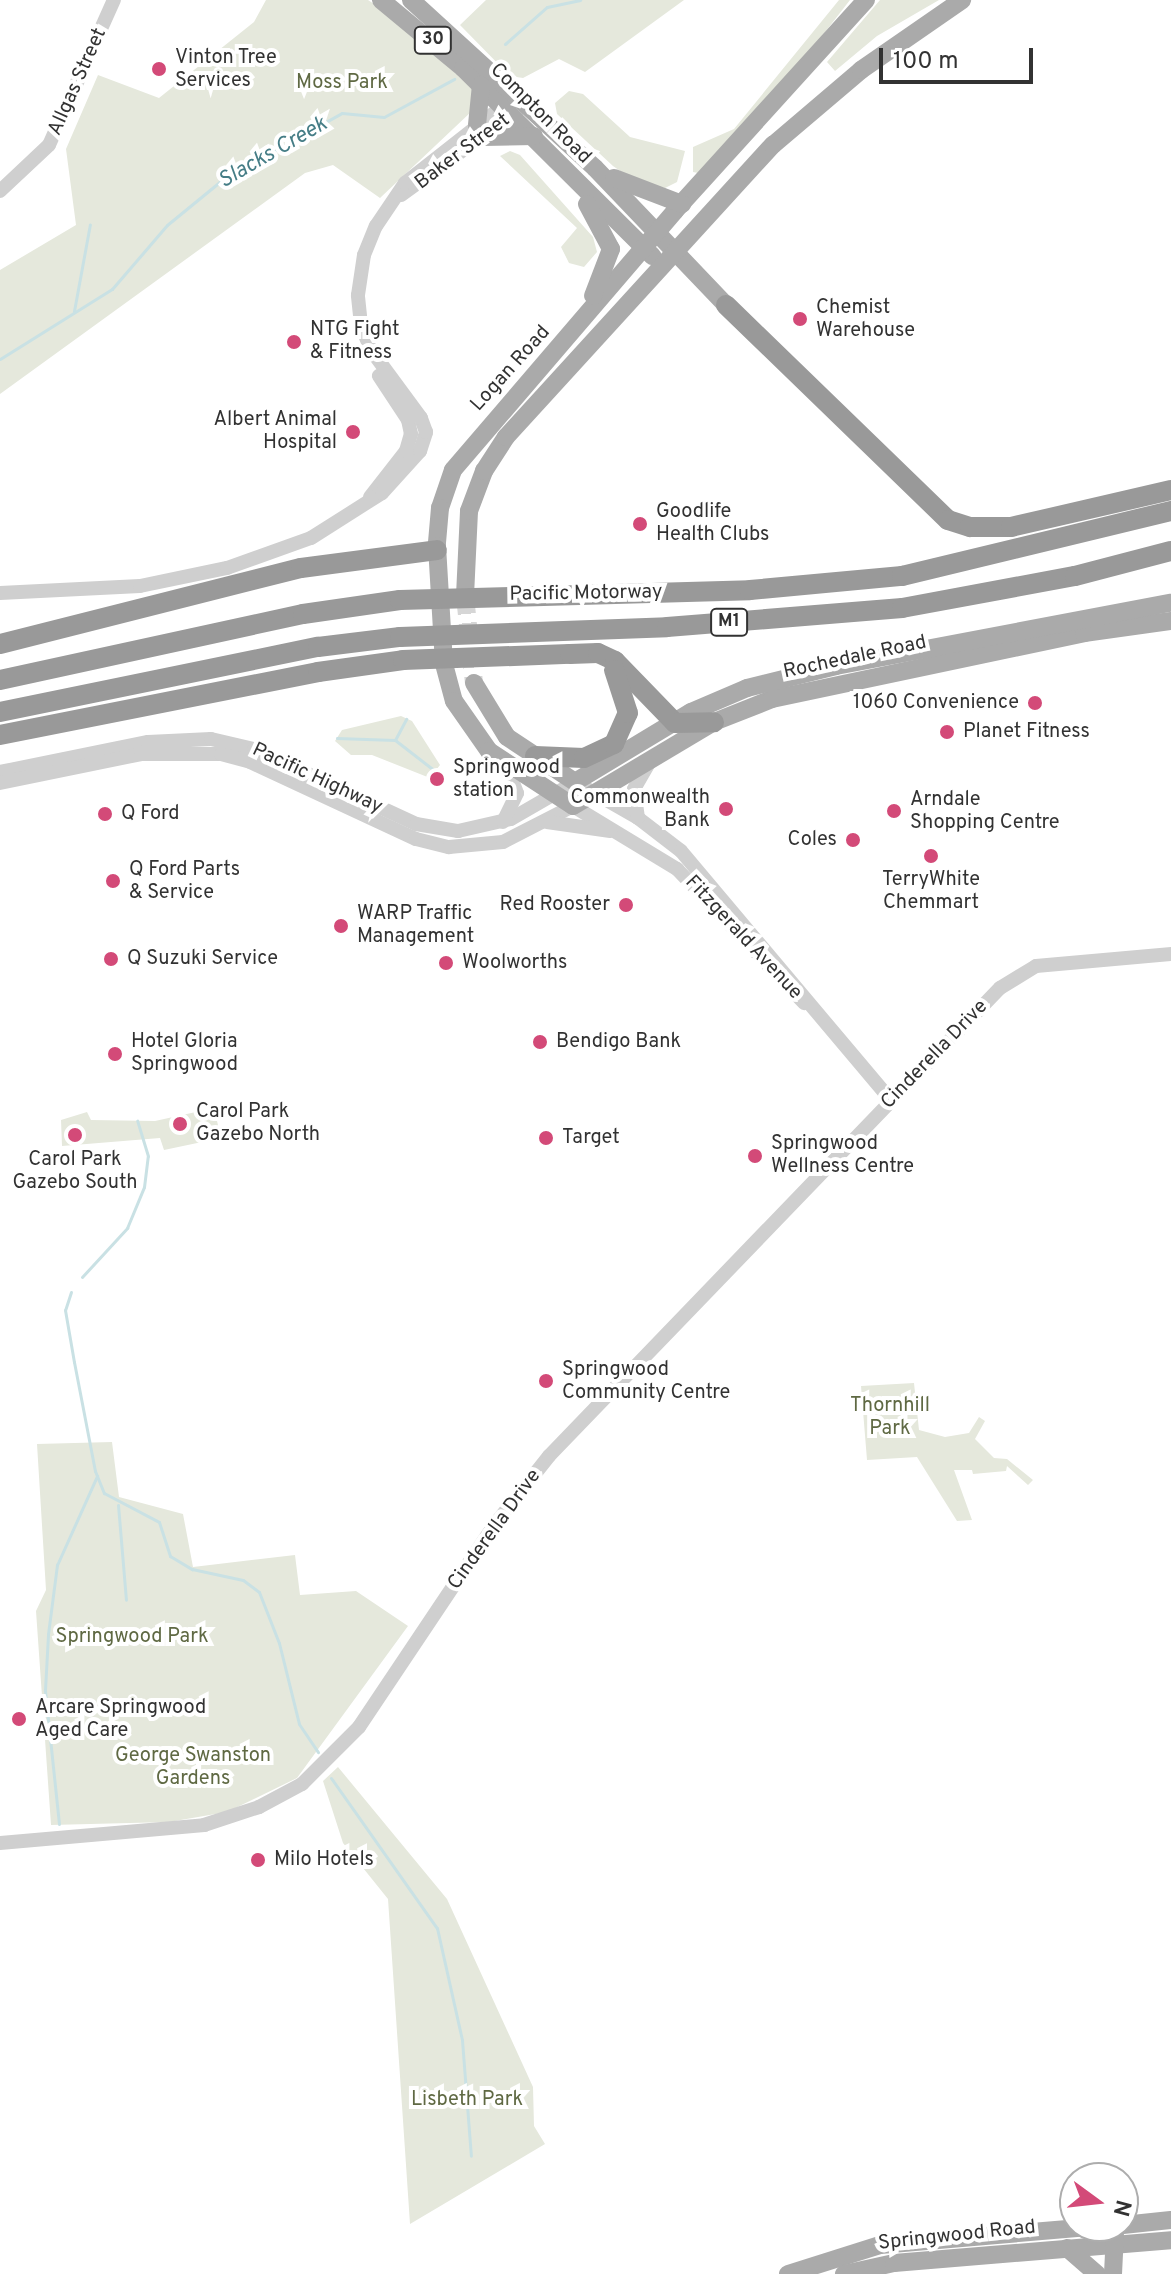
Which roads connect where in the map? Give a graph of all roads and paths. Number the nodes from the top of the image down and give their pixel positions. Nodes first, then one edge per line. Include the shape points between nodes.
1 (114, 0) edge
2 (381, 0) edge
3 (411, 0) edge
4 (866, 0) edge
5 (962, 0) edge
6 (481, 85) junction
7 (515, 104) junction
8 (480, 131) junction
9 (534, 136) junction
10 (595, 168) junction
11 (564, 169) junction
12 (0, 191) edge
13 (682, 204) junction
14 (658, 231) junction
15 (644, 249) junction
16 (676, 249) junction
17 (663, 265) junction
18 (726, 305) joint
19 (569, 337) junction
20 (371, 350) junction
21 (413, 454) junction
22 (1171, 490) edge
23 (1171, 511) edge
24 (437, 550) junction
25 (1171, 551) edge
26 (464, 555) junction
27 (0, 593) edge
28 (472, 596) junction
29 (1171, 603) edge
30 (1171, 621) edge
31 (0, 644) edge
32 (570, 654) junction
33 (0, 680) edge
34 (474, 683) tunnel mouth
35 (638, 687) junction
36 (0, 712) edge
37 (714, 722) junction
38 (675, 723) junction
39 (0, 735) edge
40 (626, 752) junction
41 (535, 756) junction
42 (652, 759) junction
43 (506, 764) junction
44 (0, 772) edge
45 (575, 782) junction
46 (0, 783) edge
47 (594, 793) junction
48 (556, 795) junction
49 (573, 806) junction
50 (638, 818) junction
51 (503, 822) junction
52 (547, 822) junction
53 (617, 831) junction
54 (1171, 954) edge
55 (827, 1023) junction
56 (891, 1100) junction
57 (0, 1843) edge
58 (1171, 2220) edge
59 (1139, 2223) edge
60 (1059, 2230) edge
61 (1171, 2240) edge
62 (1108, 2242) edge
63 (1110, 2242) edge
64 (1109, 2245) junction
65 (1067, 2248) junction
66 (788, 2274) edge
67 (844, 2274) edge
68 (1099, 2274) edge
69 (1113, 2274) edge

1 - 12 street, Allgas Street via 49,145
2 - 6 main road, Compton Road / 30
3 - 7 main road, Compton Road / 30
4 - 13 main road, Logan Road
5 - 16 main road, Logan Road via 831,94 742,176
6 - 7 main road, Compton Road / 30
6 - 8 main road
7 - 8 street, Baker Street
7 - 9 main road, Compton Road / 30
7 - 10 main road, Compton Road / 30
8 - 9 main road
8 - 20 street, Baker Street via 397,197 376,226 361,270 361,325
9 - 11 main road, Compton Road / 30
10 - 13 main road via 639,192
10 - 14 main road, Compton Road / 30
11 - 15 main road, Compton Road / 30
11 - 19 main road via 611,249 604,275
13 - 14 main road, Logan Road
14 - 15 main road, Logan Road
14 - 16 main road, Compton Road / 30
15 - 17 main road, Compton Road
15 - 19 main road, Logan Road
16 - 17 main road, Logan Road
16 - 18 main road, Compton Road
17 - 26 main road, Logan Road via 500,445 471,502
18 - 22 highway via 948,520 970,527 1011,527
19 - 24 main road, Logan Road via 457,463 440,508
20 - 21 street, Baker Street via 374,369 409,421
20 - 21 street, Baker Street via 425,429
21 - 27 street via 368,501 311,538 227,568 140,586
23 - 28 highway, Pacific Motorway / M1 via 953,567 874,580 707,592
24 - 26 main road
24 - 31 highway via 312,565
24 - 43 main road, Logan Road via 450,692 470,731
25 - 36 highway, Pacific Motorway / M1 via 1075,576 902,608 667,627 400,637 247,660
26 - 28 main road, Logan Road
28 - 33 highway, Pacific Motorway / M1 via 303,614
29 - 38 main road, Rochedale Road via 801,673 719,699
30 - 37 main road, Rochedale Road via 807,689
32 - 35 highway via 598,653 615,661
32 - 39 highway via 403,660 238,686
32 - 41 highway via 598,661 617,674 627,703 626,725 614,744 596,756
34 - 41 main road via 502,731
35 - 38 highway
35 - 40 highway via 638,719
37 - 38 highway
37 - 42 main road, Rochedale Road
38 - 40 main road, Rochedale Road
40 - 45 main road, Rochedale Road
41 - 45 main road
42 - 47 main road, Rochedale Road
42 - 50 street via 634,789
43 - 48 main road, Logan Road
43 - 51 street via 517,793
44 - 51 street, Pacific Highway via 148,742 211,739 254,749 430,828 458,831
45 - 47 street, Fitzgerald Avenue
45 - 48 street, Pacific Highway
46 - 52 street, Pacific Highway via 141,754 221,754 438,845 503,842
47 - 49 main road, Rochedale Road
47 - 50 street, Fitzgerald Avenue
48 - 49 main road, Logan Road
48 - 51 street, Pacific Highway
49 - 52 street, Pacific Highway
49 - 53 street, Fitzgerald Avenue
50 - 55 street, Fitzgerald Avenue via 692,862
52 - 53 street, Fitzgerald Avenue
53 - 55 street, Fitzgerald Avenue via 695,885 781,983
54 - 56 street, Cinderella Drive via 1025,969
55 - 56 street, Fitzgerald Avenue
56 - 57 street, Cinderella Drive via 523,1486 359,1727 326,1763 259,1807 204,1825
58 - 59 main road
60 - 66 main road, Springwood Road via 880,2245
61 - 64 main road, Springwood Road
62 - 64 main road
63 - 64 main road
64 - 65 main road, Springwood Road
64 - 68 main road
64 - 69 main road
65 - 67 main road, Springwood Road via 894,2263
65 - 68 main road

